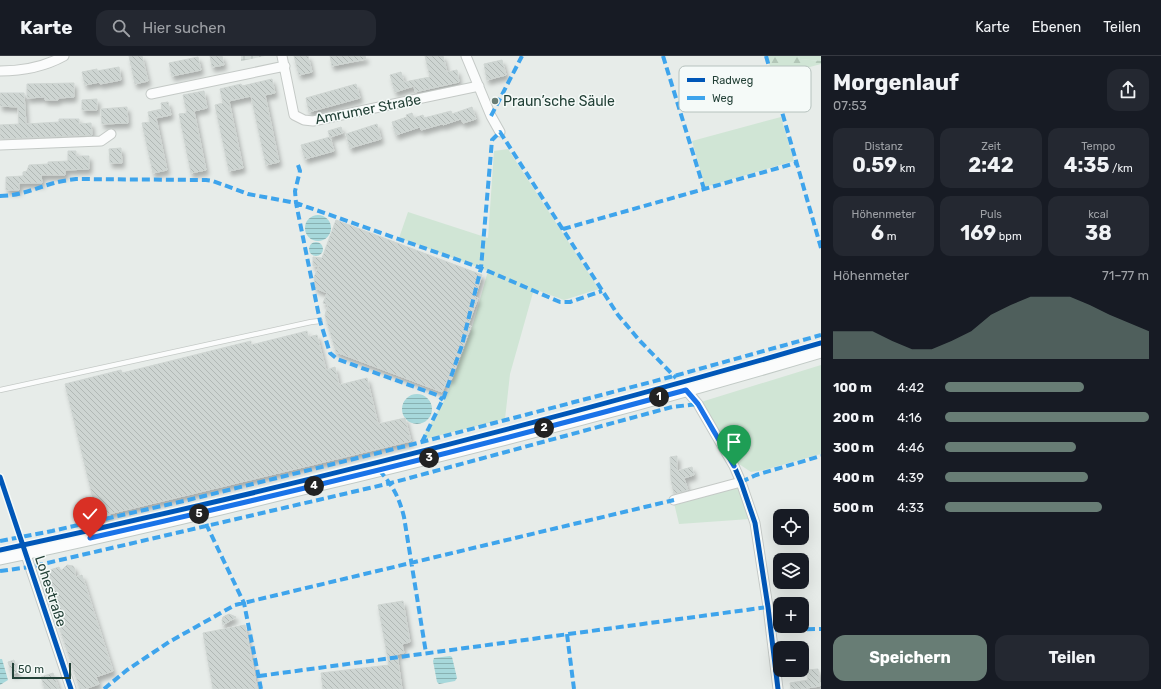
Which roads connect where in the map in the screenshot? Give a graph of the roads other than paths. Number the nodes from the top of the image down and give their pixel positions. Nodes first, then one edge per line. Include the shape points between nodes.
1 (64, 56) edge
2 (282, 56) edge
3 (466, 56) edge
4 (284, 66) junction
5 (0, 71) edge
6 (479, 86) junction
7 (151, 94) dead end
8 (500, 132) dead end
9 (112, 134) dead end
10 (0, 145) edge
11 (320, 322) dead end
12 (821, 351) edge
13 (0, 390) edge
14 (686, 390) junction
15 (0, 477) edge
16 (741, 482) junction
17 (674, 500) dead end
18 (25, 552) junction
19 (0, 558) edge
20 (71, 689) edge
21 (778, 689) edge

1 - 5 street via 27,69
2 - 4 street, Amrumer Straße
3 - 6 street
4 - 6 street, Amrumer Straße via 294,115 313,121
4 - 7 street
6 - 8 street
9 - 10 street via 101,141
11 - 13 lane
12 - 14 main road
14 - 16 street via 698,404
14 - 18 main road via 372,472
15 - 18 lane, Lohestraße
16 - 17 street
16 - 21 street via 755,523
18 - 19 main road
18 - 20 street, Lohestraße

